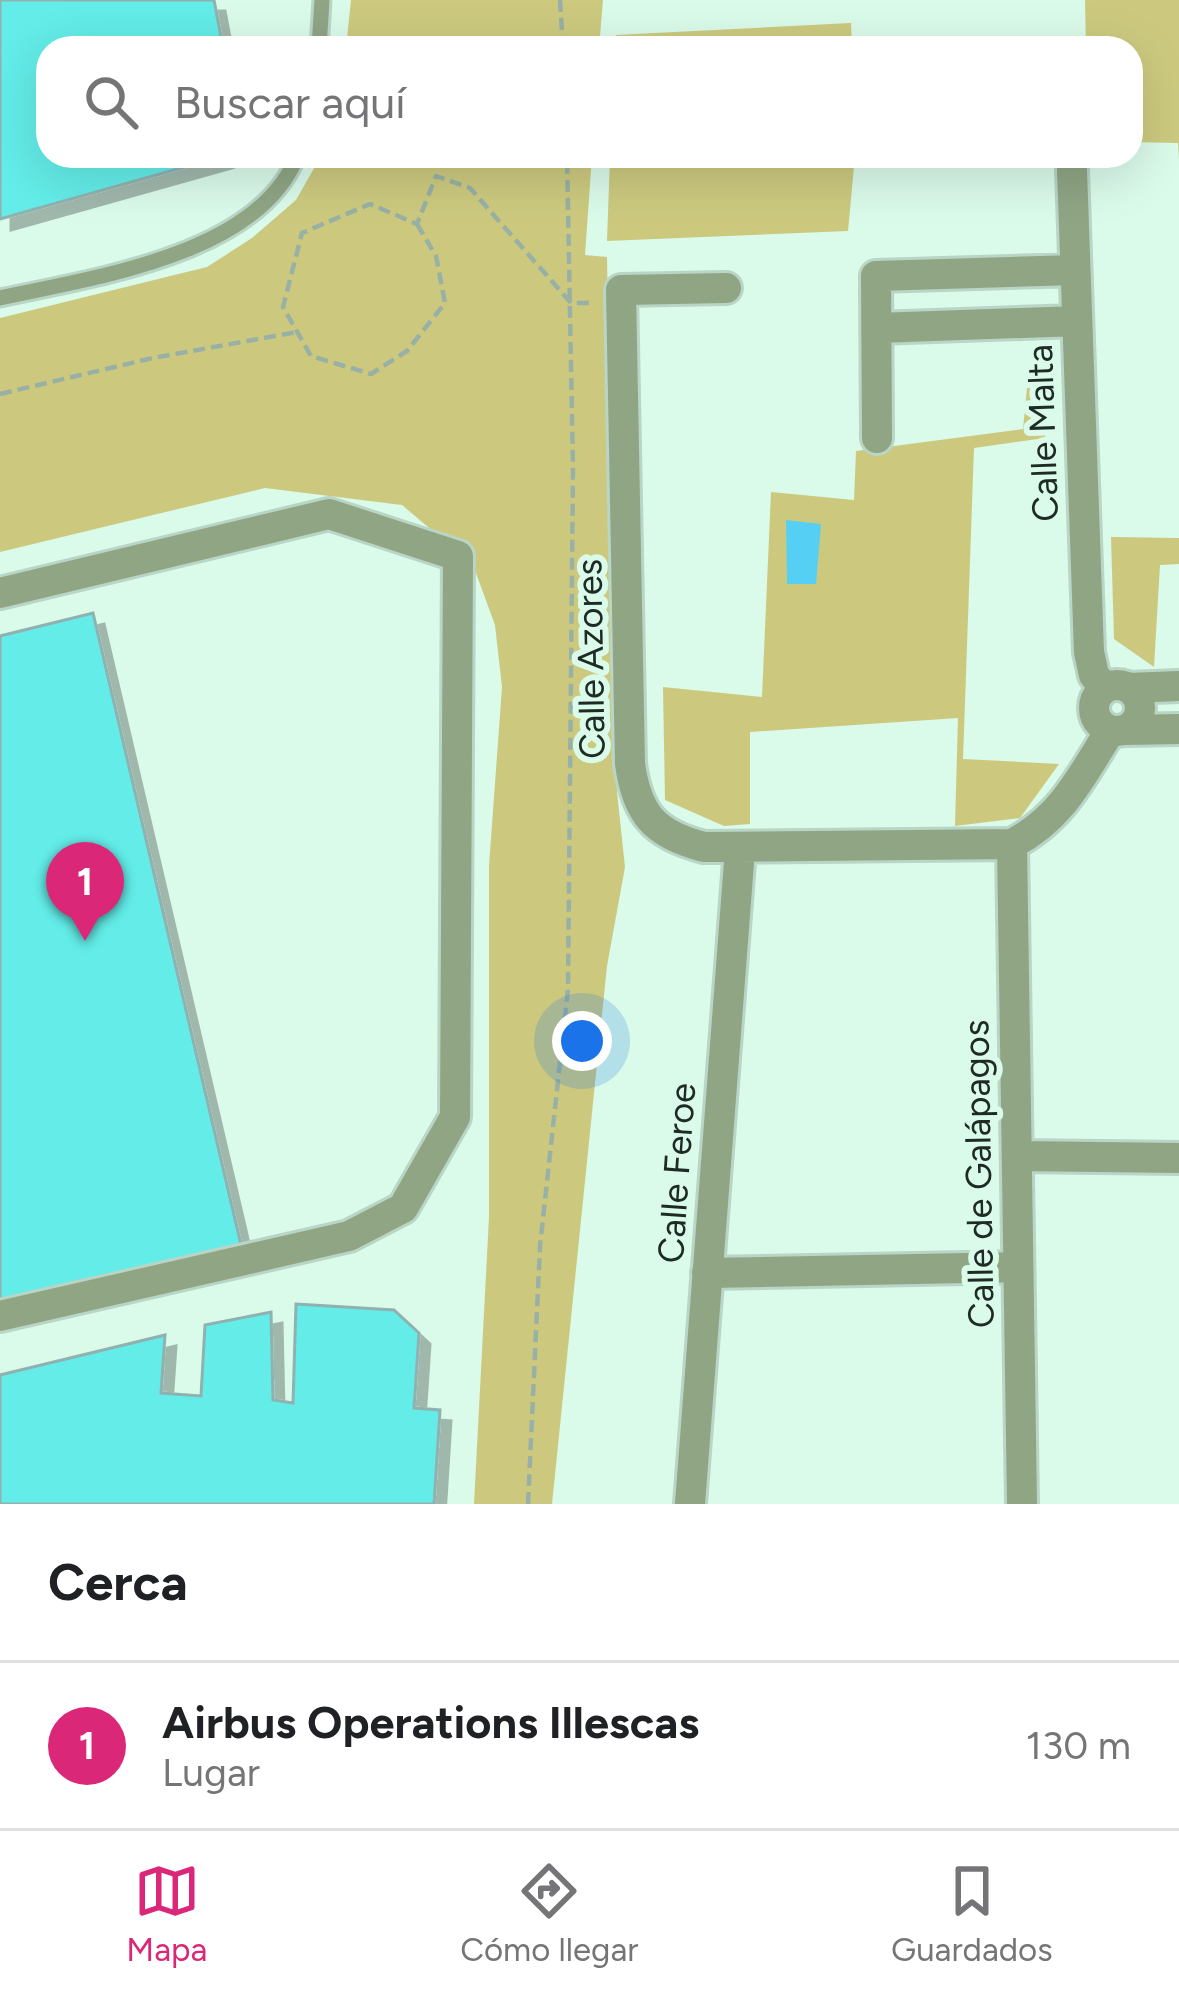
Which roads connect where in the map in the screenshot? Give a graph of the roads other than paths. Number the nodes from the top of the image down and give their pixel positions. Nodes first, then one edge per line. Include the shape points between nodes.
1 (322, 0) edge
2 (320, 36) edge
3 (292, 168) edge
4 (1072, 170) dead end
5 (1075, 270) junction
6 (725, 288) dead end
7 (0, 298) edge
8 (1077, 321) junction
9 (877, 328) junction
10 (877, 438) dead end
11 (0, 593) edge
12 (1179, 686) edge
13 (1116, 688) junction
14 (1179, 729) edge
15 (1118, 730) junction
16 (1012, 844) junction
17 (740, 849) junction
18 (1016, 1156) junction
19 (1179, 1158) edge
20 (1018, 1267) junction
21 (707, 1273) junction
22 (0, 1316) edge
23 (690, 1504) edge
24 (1022, 1504) edge

1 - 2 lane
3 - 7 lane via 233,228 158,262
4 - 5 street, Calle Malta
5 - 8 street, Calle Malta
5 - 9 street via 876,276
6 - 17 street, Calle Azores via 621,290 629,740 634,795 651,822 674,840
8 - 9 street
8 - 13 street, Calle Malta via 1089,652 1094,675
9 - 10 street
11 - 22 street via 329,514 458,556 455,1117 403,1208 349,1235
12 - 13 street
13 - 15 street, Calle Malta via 1095,700 1094,715
14 - 15 street
15 - 16 street via 1041,829
16 - 17 street, Calle Azores
16 - 18 street, Calle de Galápagos
17 - 21 street, Calle Feroe
18 - 19 street
18 - 20 street, Calle de Galápagos
20 - 21 street
20 - 24 street, Calle de Galápagos
21 - 23 street, Calle Feroe

